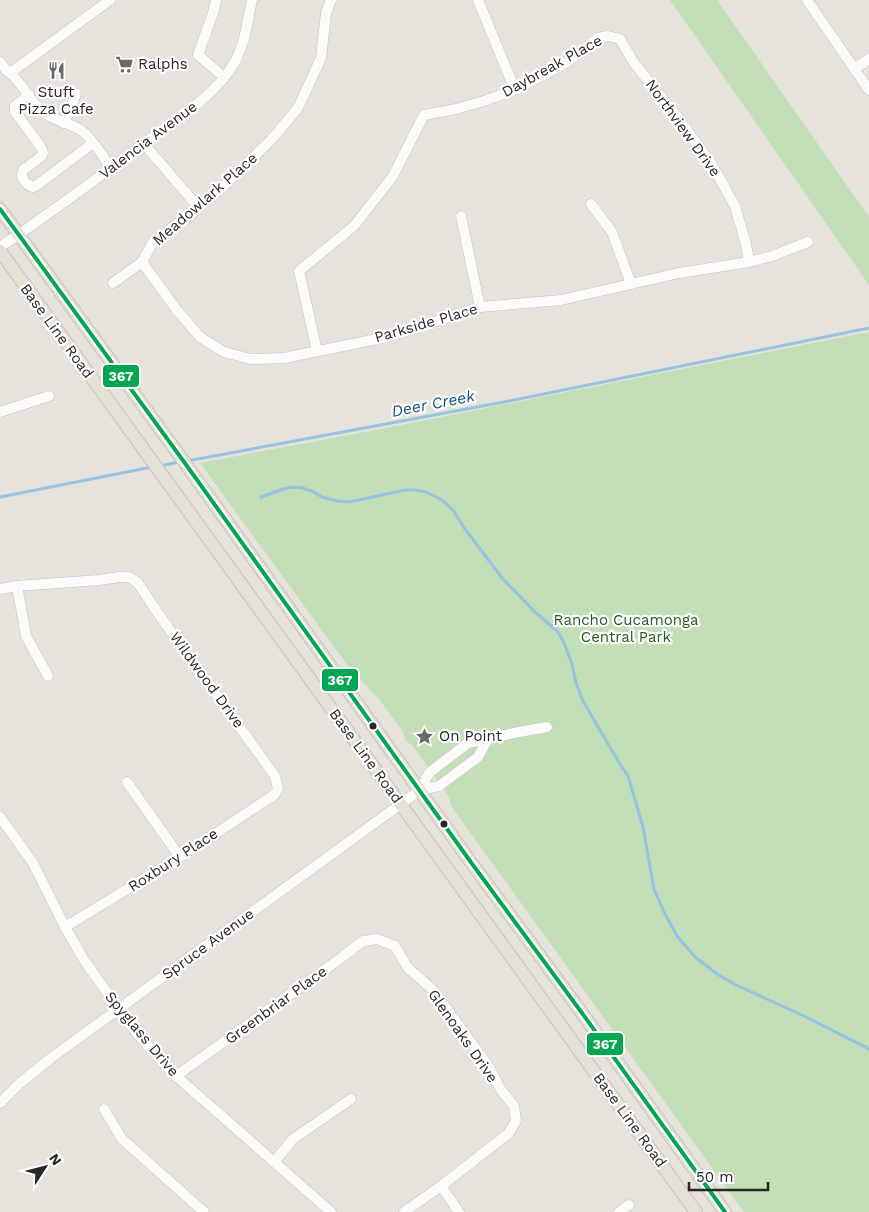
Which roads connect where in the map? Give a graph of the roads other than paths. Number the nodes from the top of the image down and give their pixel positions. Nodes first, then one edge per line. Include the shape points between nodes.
1 (109, 0) edge
2 (216, 0) edge
3 (252, 0) edge
4 (331, 0) edge
5 (478, 0) edge
6 (807, 0) edge
7 (608, 36) joint
8 (869, 59) edge
9 (0, 62) edge
10 (854, 69) junction
11 (10, 73) junction
12 (224, 77) junction
13 (515, 90) junction
14 (869, 90) edge
15 (76, 92) dead end
16 (29, 95) junction
17 (63, 123) junction
18 (93, 143) junction
19 (144, 144) junction
20 (111, 168) junction
21 (591, 204) dead end
22 (199, 208) junction
23 (0, 210) edge
24 (461, 216) dead end
25 (18, 235) junction
26 (808, 242) dead end
27 (0, 247) edge
28 (0, 251) edge
29 (142, 262) junction
30 (749, 262) junction
31 (113, 283) dead end
32 (631, 284) junction
33 (480, 306) junction
34 (317, 351) junction
35 (49, 396) dead end
36 (0, 412) edge
37 (18, 586) junction
38 (0, 589) edge
39 (48, 676) dead end
40 (547, 727) dead end
41 (488, 739) junction
42 (127, 782) dead end
43 (278, 788) joint
44 (420, 790) junction
45 (401, 804) junction
46 (0, 817) edge
47 (180, 857) junction
48 (65, 927) junction
49 (377, 939) joint
50 (119, 1009) junction
51 (176, 1076) junction
52 (350, 1099) dead end
53 (0, 1103) edge
54 (104, 1109) dead end
55 (274, 1162) junction
56 (441, 1186) junction
57 (629, 1205) dead end
58 (204, 1212) edge
59 (331, 1212) edge
60 (404, 1212) edge
61 (459, 1212) edge
62 (619, 1212) edge
63 (696, 1212) edge
64 (725, 1212) edge

1 - 11 street
2 - 12 street via 198,55
3 - 12 street, Valencia Avenue via 243,46
4 - 22 street, Meadowlark Place via 320,58 298,108 271,140
5 - 13 street
6 - 10 street
7 - 13 street, Daybreak Place via 598,38 567,62
7 - 30 street, Northview Drive via 620,39 634,63 711,163 735,206
8 - 10 street
9 - 11 street
10 - 14 street
11 - 16 street
12 - 19 street, Valencia Avenue via 214,89
13 - 34 street, Daybreak Place via 456,109 424,115 393,176 354,226 298,271
15 - 17 street
16 - 17 street via 45,114
16 - 18 street via 15,106 15,112 43,152 23,170 24,182 33,187
17 - 18 street via 82,131
18 - 20 street
19 - 20 street, Valencia Avenue
19 - 22 street
20 - 25 street, Valencia Avenue
21 - 32 street via 612,232
22 - 29 street, Meadowlark Place via 153,242
23 - 25 main road, Base Line Road
24 - 33 street
25 - 27 street, Valencia Avenue
25 - 44 main road, Base Line Road
26 - 30 street, Parkside Place
28 - 45 main road, Base Line Road
29 - 31 street, Meadowlark Place
29 - 34 street, Parkside Place via 200,338 224,352 251,359 284,358
30 - 32 street, Parkside Place
32 - 33 street, Parkside Place via 561,300
33 - 34 street, Parkside Place via 387,337
35 - 36 street
37 - 38 street
37 - 39 street via 26,636
37 - 43 street, Wildwood Drive via 129,577 138,583 275,776
40 - 41 street
41 - 44 street via 478,757 439,786
41 - 44 street via 468,743 429,773
42 - 47 street
43 - 47 street, Roxbury Place via 274,795
44 - 45 street, Spruce Avenue
44 - 64 main road, Base Line Road
45 - 50 street, Spruce Avenue
45 - 63 main road, Base Line Road
46 - 48 street, Spyglass Drive via 33,863
47 - 48 street, Roxbury Place
48 - 50 street, Spyglass Drive
49 - 51 street, Greenbriar Place via 363,941
49 - 56 street, Glenoaks Drive via 395,946 408,968 433,990 514,1106 516,1121 508,1134
50 - 51 street, Spyglass Drive
50 - 53 street, Spruce Avenue via 51,1058
51 - 55 street, Spyglass Drive
52 - 55 street via 293,1139
54 - 58 street via 122,1139
55 - 59 street, Spyglass Drive
56 - 60 street
56 - 61 street
57 - 62 street

